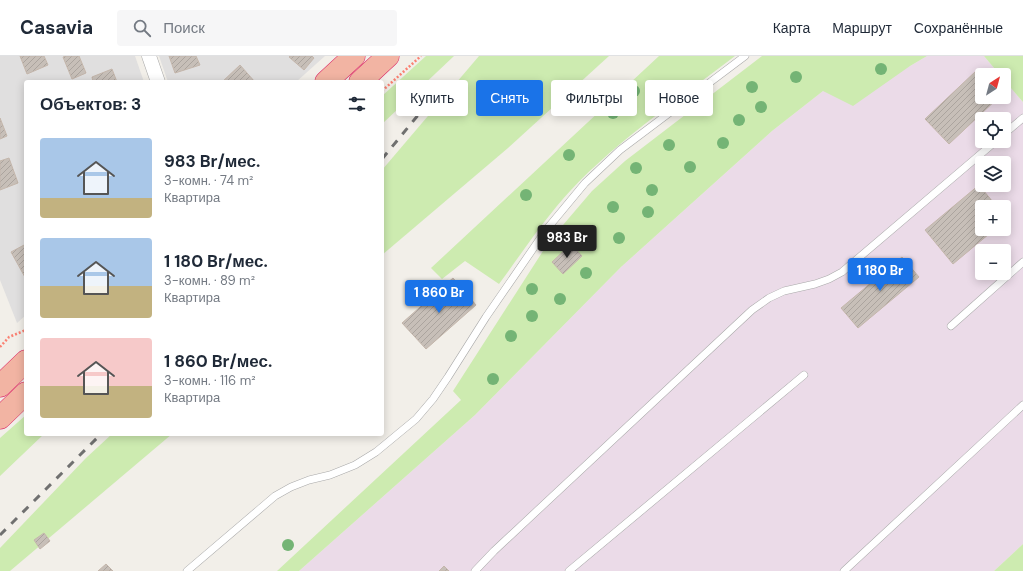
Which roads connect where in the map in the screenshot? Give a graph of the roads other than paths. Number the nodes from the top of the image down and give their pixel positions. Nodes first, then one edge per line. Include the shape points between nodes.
1 (150, 56) edge
2 (354, 56) edge
3 (388, 56) edge
4 (745, 56) edge
5 (157, 80) edge
6 (328, 80) edge
7 (362, 80) edge
8 (1023, 118) edge
9 (1011, 128) edge
10 (988, 148) edge
11 (1023, 262) edge
12 (951, 326) dead end
13 (24, 363) edge
14 (804, 375) dead end
15 (1, 383) edge
16 (13, 405) edge
17 (1023, 406) edge
18 (187, 571) edge
19 (475, 571) edge
20 (569, 571) edge
21 (844, 571) edge

1 - 5 street
2 - 6 highway
3 - 7 highway
4 - 18 lane via 620,150 585,183 546,230 433,399 416,419 376,452 355,465 309,480 275,496
8 - 9 lane
10 - 19 lane via 842,272 815,284 784,291 752,310
11 - 12 lane
13 - 15 highway
14 - 20 lane
15 - 16 street
17 - 21 lane

